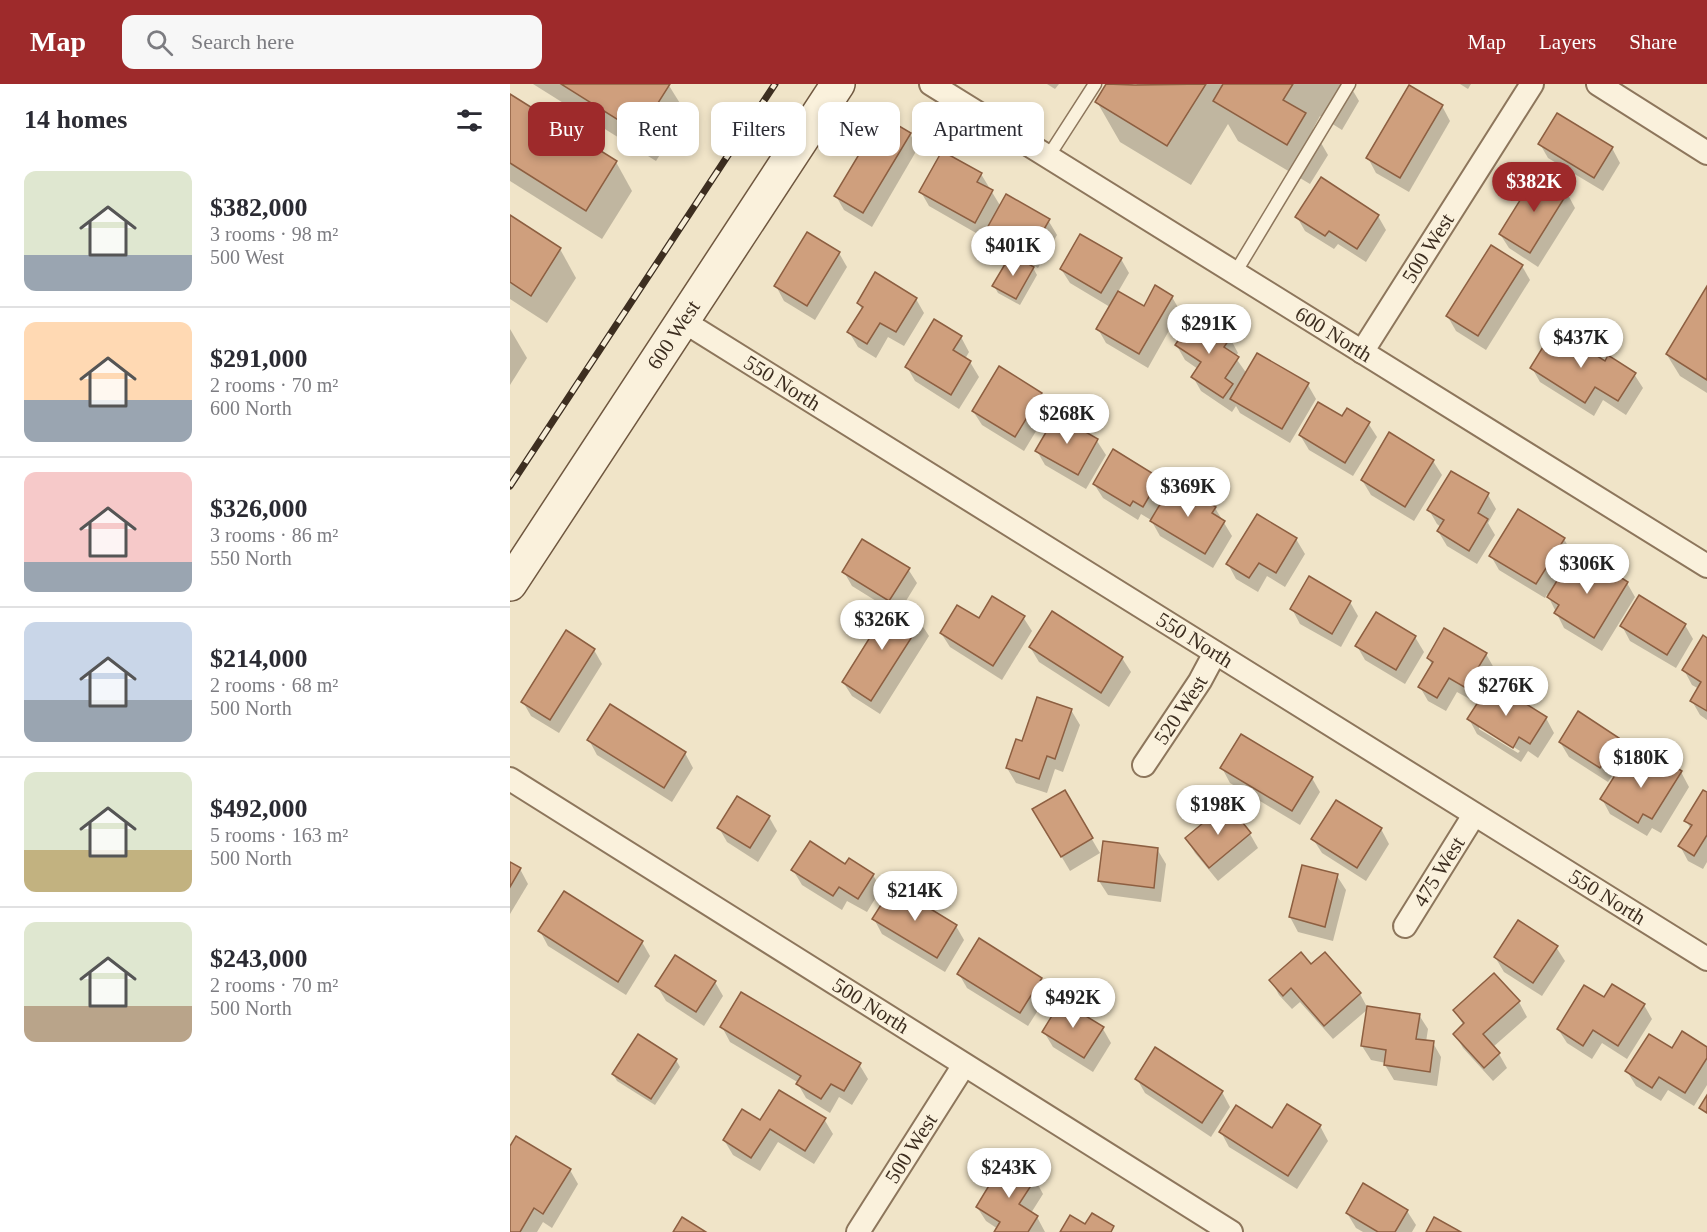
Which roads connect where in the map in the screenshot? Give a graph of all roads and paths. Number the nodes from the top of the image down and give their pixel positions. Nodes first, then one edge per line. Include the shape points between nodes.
1 (838, 84) edge
2 (931, 84) edge
3 (1095, 84) edge
4 (1349, 84) edge
5 (1532, 84) edge
6 (1598, 84) edge
7 (1707, 153) edge
8 (1048, 157) junction
9 (1235, 273) junction
10 (683, 321) junction
11 (1362, 352) junction
12 (1707, 566) edge
13 (510, 584) edge
14 (1215, 653) junction
15 (1144, 765) dead end
16 (510, 779) edge
17 (1474, 816) junction
18 (1405, 926) dead end
19 (1707, 959) edge
20 (964, 1065) junction
21 (858, 1232) edge
22 (1231, 1232) edge

1 - 10 main road, 600 West
2 - 8 street, 600 North
3 - 8 lane
4 - 9 lane
5 - 11 street, 500 West
6 - 7 street
8 - 9 street, 600 North
9 - 11 street, 600 North
10 - 13 main road, 600 West
10 - 14 street, 550 North
11 - 12 street, 600 North
14 - 15 street, 520 West
14 - 17 street, 550 North
16 - 20 street, 500 North
17 - 18 street, 475 West
17 - 19 street, 550 North
20 - 21 street, 500 West
20 - 22 street, 500 North

